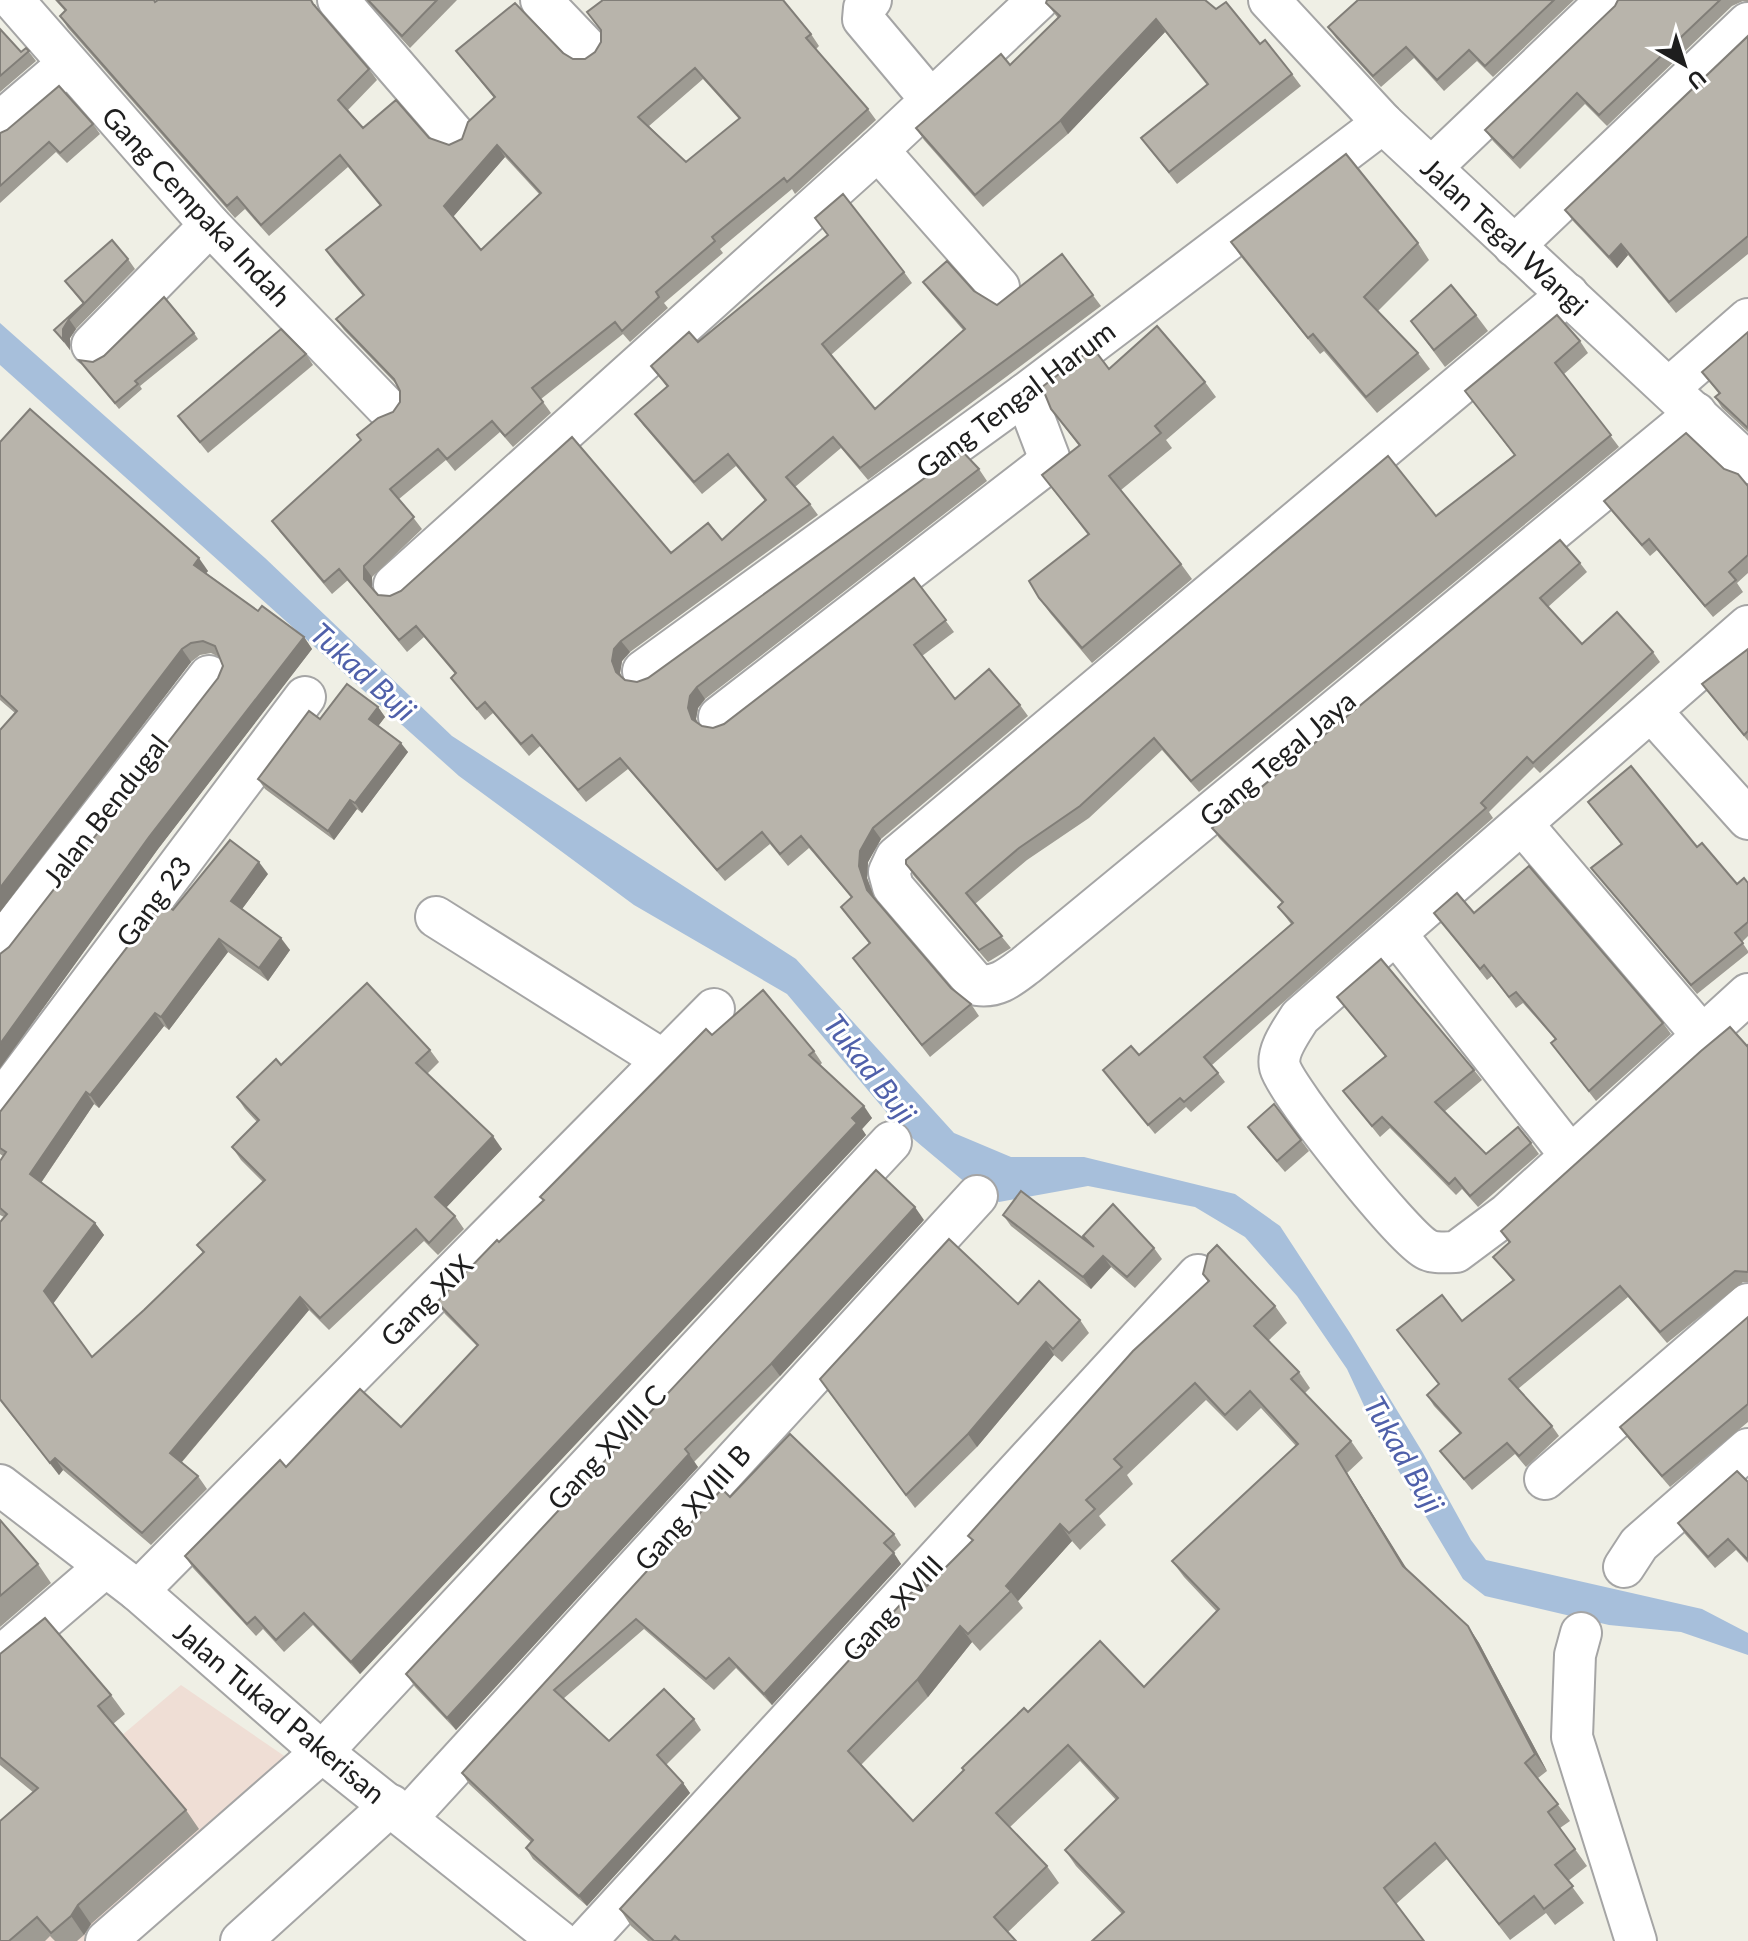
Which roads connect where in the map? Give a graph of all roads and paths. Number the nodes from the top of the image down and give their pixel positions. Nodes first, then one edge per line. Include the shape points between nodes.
1 (13, 0) edge
2 (338, 0) edge
3 (541, 0) edge
4 (871, 0) edge
5 (1038, 0) edge
6 (1269, 0) edge
7 (1607, 0) edge
8 (1748, 23) edge
9 (587, 48) dead end
10 (68, 64) junction
11 (931, 100) junction
12 (0, 122) edge
13 (1383, 123) junction
14 (454, 134) dead end
15 (878, 150) junction
16 (1431, 168) junction
17 (210, 225) junction
18 (1514, 246) junction
19 (999, 287) dead end
20 (1568, 294) junction
21 (1748, 319) edge
22 (92, 345) dead end
23 (1025, 394) junction
24 (1683, 400) junction
25 (386, 407) dead end
26 (1748, 463) edge
27 (394, 585) dead end
28 (1748, 626) edge
29 (643, 671) dead end
30 (209, 676) dead end
31 (305, 697) dead end
32 (1651, 711) junction
33 (719, 717) dead end
34 (1748, 819) edge
35 (1523, 825) junction
36 (436, 917) dead end
37 (1397, 935) junction
38 (0, 945) edge
39 (1748, 994) edge
40 (714, 1009) dead end
41 (1702, 1035) junction
42 (663, 1060) junction
43 (0, 1103) edge
44 (891, 1142) dead end
45 (1570, 1155) junction
46 (977, 1196) dead end
47 (1198, 1275) dead end
48 (1748, 1304) edge
49 (1748, 1449) edge
50 (1545, 1479) dead end
51 (0, 1485) edge
52 (1632, 1556) dead end
53 (105, 1567) junction
54 (138, 1591) junction
55 (1581, 1633) dead end
56 (0, 1657) edge
57 (322, 1752) junction
58 (399, 1812) junction
59 (106, 1941) edge
60 (241, 1941) edge
61 (559, 1941) edge
62 (586, 1941) edge
63 (1636, 1941) edge

1 - 10 street, Gang Cempaka Indah
2 - 14 street
3 - 9 street
4 - 11 street via 863,19
5 - 11 street
6 - 13 street, Jalan Tegal Wangi
7 - 16 street
8 - 18 street
10 - 12 street
10 - 17 street, Gang Cempaka Indah
11 - 15 street
13 - 16 street, Jalan Tegal Wangi
13 - 23 street, Gang Tengal Harum
15 - 19 street
15 - 27 street
16 - 18 street, Jalan Tegal Wangi
17 - 22 street
17 - 25 street, Gang Cempaka Indah
18 - 20 street, Jalan Tegal Wangi
20 - 24 street, Jalan Tegal Wangi
20 - 24 street, Gang Tegal Jaya via 896,857 889,872 900,897 977,985 1002,983
21 - 24 street
23 - 29 street, Gang Tengal Harum
23 - 33 street via 1049,457 1040,469
24 - 26 street, Jalan Tegal Wangi
28 - 32 street
30 - 38 street, Jalan Bendugal
31 - 43 street, Gang 23
32 - 34 street
32 - 35 street
35 - 37 street
35 - 41 street
36 - 42 street
37 - 45 street
37 - 45 street via 1300,1017 1286,1040 1279,1063 1286,1083 1330,1142 1406,1230 1425,1249 1439,1253 1456,1252 1479,1236
39 - 41 street
40 - 42 street, Gang XIX
41 - 45 street
42 - 54 street, Gang XIX
44 - 57 street, Gang XVIII C
46 - 58 street, Gang XVIII B
47 - 62 street, Gang XVIII
48 - 50 street
49 - 52 street
51 - 53 street, Jalan Tukad Pakerisan
53 - 54 street, Jalan Tukad Pakerisan
53 - 56 street
54 - 57 street, Jalan Tukad Pakerisan
55 - 63 street via 1575,1655 1572,1737
57 - 58 street, Jalan Tukad Pakerisan
57 - 59 street, Gang XVIII C
58 - 60 street, Gang XVIII B
58 - 61 street, Jalan Tukad Pakerisan

